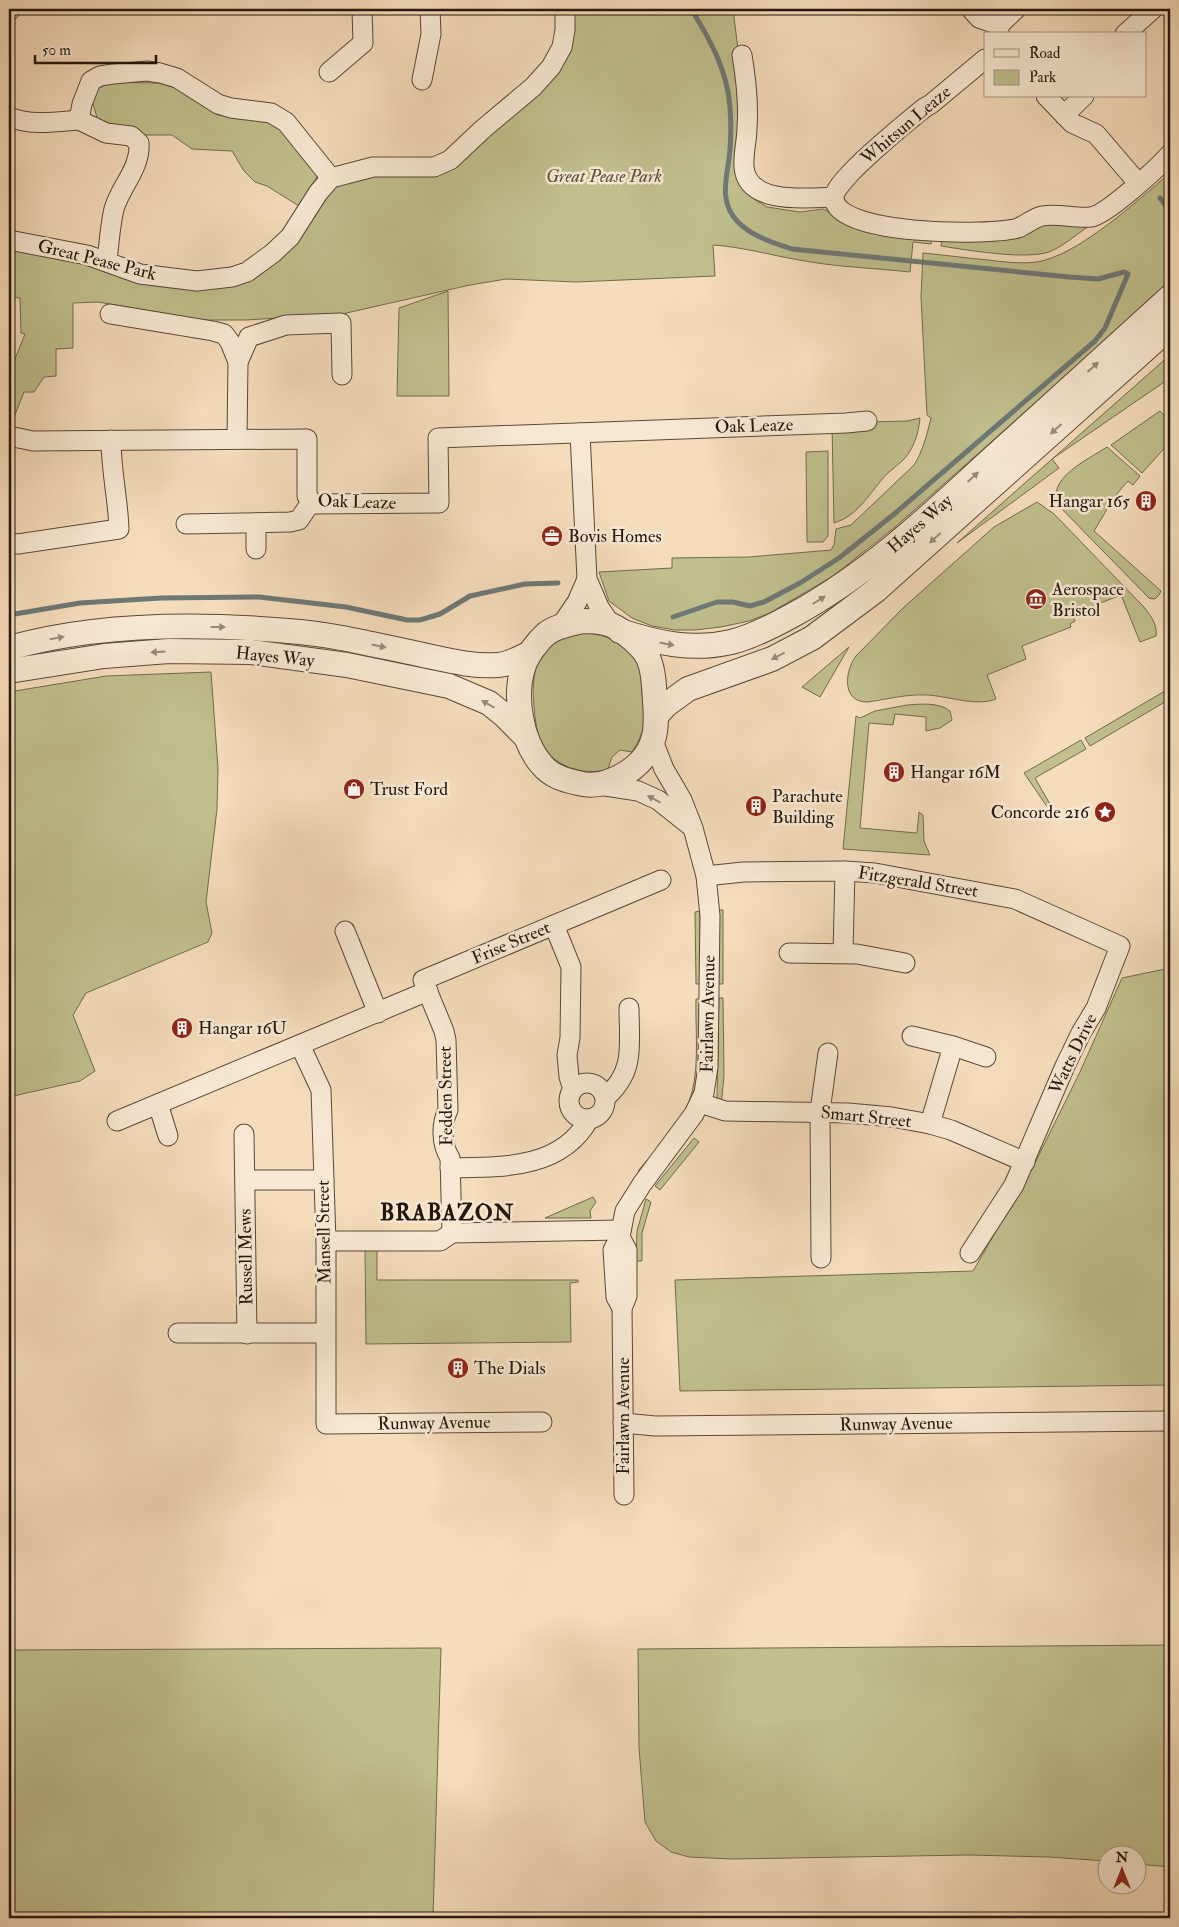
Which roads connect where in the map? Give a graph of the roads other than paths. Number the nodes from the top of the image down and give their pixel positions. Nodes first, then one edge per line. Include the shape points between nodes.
1 (362, 9) edge
2 (430, 9) edge
3 (565, 9) edge
4 (971, 9) edge
5 (1016, 9) edge
6 (1153, 9) edge
7 (999, 29) edge
8 (1127, 32) edge
9 (742, 55) dead end
10 (984, 60) edge
11 (329, 72) dead end
12 (422, 80) dead end
13 (1048, 98) edge
14 (1082, 98) edge
15 (1064, 115) junction
16 (9, 117) edge
17 (79, 120) junction
18 (1170, 154) edge
19 (331, 178) junction
20 (1138, 184) junction
21 (833, 197) junction
22 (9, 240) edge
23 (107, 260) junction
24 (1170, 297) edge
25 (110, 314) dead end
26 (1170, 327) edge
27 (238, 362) junction
28 (342, 375) dead end
29 (867, 421) dead end
30 (580, 433) junction
31 (9, 436) edge
32 (237, 439) junction
33 (112, 440) junction
34 (311, 502) junction
35 (256, 523) junction
36 (186, 524) dead end
37 (9, 543) edge
38 (256, 549) dead end
39 (586, 579) junction
40 (560, 627) junction
41 (616, 628) junction
42 (9, 648) edge
43 (530, 653) junction
44 (9, 671) edge
45 (656, 716) junction
46 (525, 736) junction
47 (653, 740) junction
48 (597, 784) junction
49 (693, 828) junction
50 (845, 871) junction
51 (706, 876) junction
52 (661, 880) dead end
53 (554, 924) junction
54 (345, 931) dead end
55 (1120, 946) joint
56 (789, 953) dead end
57 (843, 953) junction
58 (905, 963) dead end
59 (428, 991) junction
60 (629, 1008) dead end
61 (378, 1013) junction
62 (912, 1036) dead end
63 (300, 1045) junction
64 (953, 1046) junction
65 (828, 1053) dead end
66 (986, 1057) dead end
67 (573, 1089) junction
68 (605, 1098) junction
69 (700, 1103) junction
70 (158, 1104) junction
71 (820, 1112) junction
72 (589, 1119) junction
73 (117, 1121) dead end
74 (930, 1124) junction
75 (244, 1134) dead end
76 (168, 1136) dead end
77 (1025, 1162) junction
78 (450, 1168) junction
79 (245, 1180) junction
80 (324, 1180) junction
81 (452, 1233) junction
82 (621, 1234) junction
83 (326, 1241) junction
84 (970, 1253) dead end
85 (821, 1258) dead end
86 (178, 1333) dead end
87 (325, 1333) junction
88 (247, 1334) junction
89 (1170, 1421) edge
90 (542, 1422) dead end
91 (623, 1423) junction
92 (326, 1424) joint
93 (624, 1494) dead end

1 - 11 street via 362,43
2 - 12 street via 431,34
3 - 19 street via 562,47 551,67 533,87 450,160 434,166 373,166
4 - 7 street via 979,18
5 - 7 street
6 - 8 street
9 - 21 street via 748,86 744,167 747,178 770,196
10 - 21 street, Whitsun Leaze via 890,137 838,185
13 - 15 street
14 - 15 street
15 - 20 street via 1072,123 1096,134
16 - 17 street via 38,123
17 - 19 street via 91,81 113,74 160,72 218,104 271,113 286,122
17 - 23 street via 106,133 131,136 139,143 133,169 114,208
18 - 20 street
19 - 23 street, Great Pease Park via 290,236 259,264 232,278 197,281 140,274
20 - 21 street via 1118,202 1092,217 1041,216 1018,228 979,233 937,233 864,222 848,216 836,206
22 - 23 street, Great Pease Park
41 -> 24 street, Hayes Way via 673,646 703,646 731,642 769,628 807,607 881,557
25 - 27 street via 224,334
26 -> 45 street, Hayes Way via 846,614 812,638 772,659 688,689
27 - 28 street via 249,337 286,325 341,323
27 - 32 street
29 - 30 street, Oak Leaze
30 - 34 street, Oak Leaze via 438,438 439,503 319,505
30 - 39 street
31 - 33 street, Oak Leaze via 33,441
32 - 33 street, Oak Leaze
32 - 34 street, Oak Leaze via 307,439 306,491
33 - 37 street via 119,529
34 - 35 street via 299,520
35 - 36 street
35 - 38 street
39 - 40 street via 578,602
39 - 41 street via 599,608
40 - 41 street via 594,621
40 - 43 street via 546,634
41 - 45 street via 647,655 653,674
42 -> 43 street, Hayes Way via 93,632 230,627 290,631 458,662 498,665
43 - 46 street via 524,665 519,692
46 -> 44 street, Hayes Way via 489,703 449,686 347,665 251,652 169,651 113,655
45 - 47 street
46 - 48 street via 534,755 559,778 586,786
47 - 48 street via 629,772
47 - 49 street, Fairlawn Avenue
49 -> 48 street via 658,800 638,791
49 - 51 street, Fairlawn Avenue
50 - 51 street, Fitzgerald Street via 743,872
50 - 55 street, Fitzgerald Street via 875,872 1015,899
50 - 57 street
51 - 69 street, Fairlawn Avenue via 710,916 709,1051
52 - 53 street, Frise Street
53 - 59 street, Frise Street via 423,980
53 - 67 street via 571,967 567,1055
54 - 61 street
55 - 77 street, Watts Drive via 1096,1008 1069,1057
56 - 57 street
57 - 58 street
59 - 61 street
59 - 78 street, Fedden Street via 446,1040 448,1110 444,1119 444,1149 450,1158
60 - 68 street via 628,1066 619,1083
61 - 63 street
62 - 64 street
63 - 70 street
63 - 80 street, Mansell Street via 321,1090
64 - 66 street
64 - 74 street
65 - 71 street
67 - 68 street via 589,1083 600,1088
67 - 72 street via 569,1101 573,1112 577,1117
68 - 72 street via 602,1112
69 - 71 street, Smart Street via 725,1111
69 - 82 street, Fairlawn Avenue via 633,1197 625,1211
70 - 73 street
70 - 76 street
71 - 74 street, Smart Street via 870,1114
71 - 85 street
72 - 78 street via 573,1141 552,1155 500,1167
74 - 77 street, Smart Street
75 - 79 street, Russell Mews
77 - 84 street, Watts Drive
78 - 81 street, Fedden Street
79 - 80 street
79 - 88 street, Russell Mews
80 - 83 street, Mansell Street
81 - 82 street
81 - 83 street via 440,1241
82 - 91 street, Fairlawn Avenue via 627,1250 627,1296 622,1308
83 - 87 street, Mansell Street
86 - 88 street
87 - 88 street
87 - 92 street, Mansell Street
89 - 91 street, Runway Avenue via 656,1426
90 - 92 street, Runway Avenue
91 - 93 street, Fairlawn Avenue

